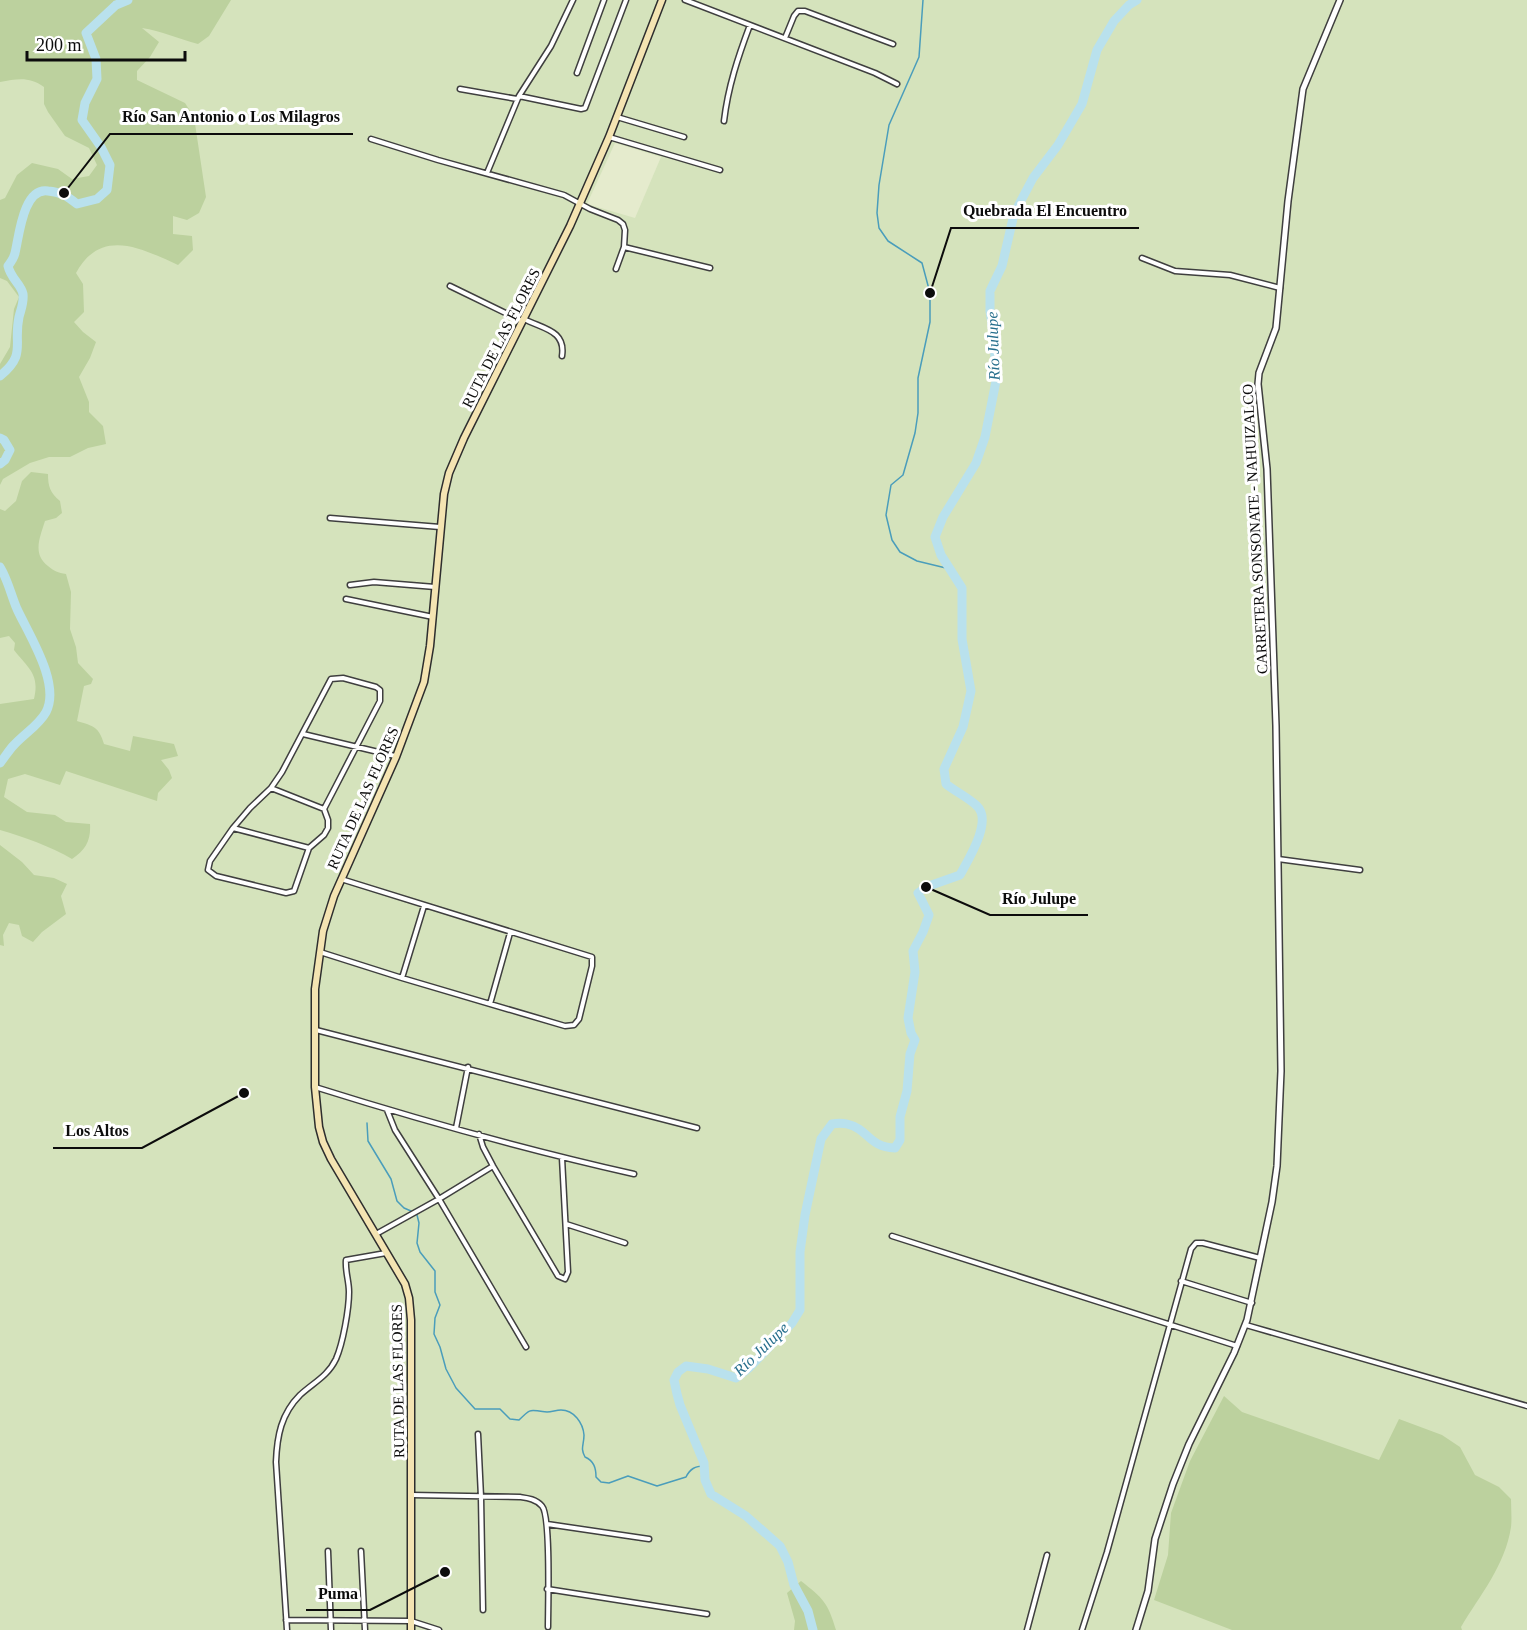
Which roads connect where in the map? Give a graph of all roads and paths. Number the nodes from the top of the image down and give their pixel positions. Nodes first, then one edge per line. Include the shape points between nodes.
1 (573, 0) edge
2 (604, 0) edge
3 (626, 0) edge
4 (662, 0) edge
5 (685, 0) edge
6 (1340, 0) edge
7 (750, 25) junction
8 (785, 38) junction
9 (893, 44) dead end
10 (578, 73) dead end
11 (897, 84) dead end
12 (460, 90) dead end
13 (518, 97) junction
14 (617, 117) junction
15 (724, 121) dead end
16 (609, 137) junction
17 (684, 137) dead end
18 (371, 139) dead end
19 (720, 170) dead end
20 (487, 173) junction
21 (580, 203) junction
22 (624, 247) junction
23 (1142, 258) dead end
24 (710, 268) dead end
25 (616, 269) dead end
26 (450, 286) dead end
27 (1280, 288) junction
28 (523, 320) junction
29 (562, 356) dead end
30 (330, 518) dead end
31 (441, 527) junction
32 (350, 585) dead end
33 (435, 587) junction
34 (346, 599) dead end
35 (433, 617) junction
36 (303, 734) junction
37 (356, 746) junction
38 (396, 757) junction
39 (271, 788) junction
40 (324, 809) junction
41 (233, 828) junction
42 (309, 848) junction
43 (1278, 859) junction
44 (1360, 870) dead end
45 (340, 879) junction
46 (424, 906) junction
47 (510, 933) junction
48 (320, 951) junction
49 (402, 978) junction
50 (490, 1004) junction
51 (315, 1029) junction
52 (468, 1067) junction
53 (315, 1087) junction
54 (387, 1110) junction
55 (456, 1128) junction
56 (697, 1128) dead end
57 (479, 1134) junction
58 (562, 1158) junction
59 (493, 1166) junction
60 (634, 1174) dead end
61 (438, 1199) junction
62 (566, 1224) junction
63 (375, 1234) junction
64 (892, 1236) dead end
65 (625, 1243) dead end
66 (386, 1253) junction
67 (1261, 1259) junction
68 (1181, 1281) junction
69 (1252, 1303) junction
70 (1169, 1324) junction
71 (1246, 1325) junction
72 (1237, 1346) junction
73 (526, 1347) dead end
74 (1527, 1406) edge
75 (478, 1434) dead end
76 (411, 1495) junction
77 (481, 1497) junction
78 (547, 1524) junction
79 (649, 1539) dead end
80 (328, 1551) dead end
81 (361, 1551) dead end
82 (1047, 1555) dead end
83 (547, 1589) junction
84 (483, 1610) dead end
85 (707, 1614) dead end
86 (286, 1620) junction
87 (411, 1620) junction
88 (331, 1621) junction
89 (365, 1621) junction
90 (548, 1627) dead end
91 (287, 1630) edge
92 (331, 1630) edge
93 (365, 1630) edge
94 (411, 1630) edge
95 (439, 1630) edge
96 (1027, 1630) edge
97 (1082, 1630) edge
98 (1136, 1630) edge

1 - 13 street via 551,46
2 - 10 street
3 - 13 street via 585,108
4 - 14 main road, RUTA DE LAS FLORES
5 - 7 street
6 - 27 street, CARRETERA SONSONATE - NAHUIZALCO via 1303,89
7 - 8 street
7 - 15 street via 736,62
8 - 9 street via 794,16 805,11
8 - 11 street
12 - 13 street
13 - 20 street
14 - 16 main road, RUTA DE LAS FLORES
14 - 17 street
16 - 19 street
16 - 21 main road, RUTA DE LAS FLORES
18 - 20 street
20 - 21 street
21 - 22 street via 623,224
21 - 28 main road, RUTA DE LAS FLORES
22 - 24 street
22 - 25 street
23 - 27 street via 1175,271 1230,275
26 - 28 street
27 - 43 street, CARRETERA SONSONATE - NAHUIZALCO via 1275,328 1258,384 1268,499
28 - 29 street via 560,337 564,345
28 - 31 main road, RUTA DE LAS FLORES via 454,457 444,494
30 - 31 street
31 - 33 main road, RUTA DE LAS FLORES
32 - 33 street via 374,582
33 - 35 main road, RUTA DE LAS FLORES
34 - 35 street
35 - 38 main road, RUTA DE LAS FLORES via 424,682
36 - 37 street
36 - 37 street via 328,683 343,678 380,690 380,701
36 - 39 street
37 - 38 street
37 - 40 street
38 - 45 main road, RUTA DE LAS FLORES
39 - 40 street
39 - 41 street
40 - 42 street via 328,828
41 - 42 street
41 - 42 street via 210,861 211,873 290,893 297,888
43 - 44 street
43 - 67 street, CARRETERA SONSONATE - NAHUIZALCO via 1280,1103 1277,1166
45 - 46 street
45 - 48 main road, RUTA DE LAS FLORES
46 - 47 street
46 - 49 street
47 - 50 street
47 - 50 street via 592,957 579,1018 574,1025 565,1026
48 - 49 street
48 - 51 main road, RUTA DE LAS FLORES
49 - 50 street
51 - 52 street
51 - 53 main road, RUTA DE LAS FLORES
52 - 55 street
52 - 56 street
53 - 54 street
53 - 63 main road, RUTA DE LAS FLORES via 323,1142
54 - 55 street
54 - 61 street via 395,1130
55 - 57 street
57 - 58 street
57 - 59 street
58 - 60 street
58 - 62 street
59 - 61 street
59 - 62 street via 558,1276 565,1280
61 - 63 street
61 - 73 street
62 - 65 street
63 - 66 main road, RUTA DE LAS FLORES
64 - 70 street
66 - 76 main road, RUTA DE LAS FLORES via 409,1298
66 - 86 street via 346,1260 349,1300 335,1360 321,1379 300,1395 280,1424 276,1462
67 - 68 street via 1196,1243
67 - 69 street, CARRETERA SONSONATE - NAHUIZALCO
68 - 69 street
68 - 70 street
69 - 71 street, CARRETERA SONSONATE - NAHUIZALCO
70 - 72 street
70 - 97 street
71 - 72 street, CARRETERA SONSONATE - NAHUIZALCO
71 - 74 street
72 - 98 street, CARRETERA SONSONATE - NAHUIZALCO via 1173,1484 1155,1539 1148,1591
75 - 77 street
76 - 77 street
76 - 87 main road, RUTA DE LAS FLORES
77 - 78 street via 520,1497 537,1502 546,1513
77 - 84 street
78 - 79 street
78 - 83 street
80 - 88 street
81 - 89 street
82 - 96 street
83 - 85 street
83 - 90 street
86 - 88 street
86 - 91 street
87 - 89 street
87 - 94 main road, RUTA DE LAS FLORES
87 - 95 street
88 - 89 street
88 - 92 street
89 - 93 street

